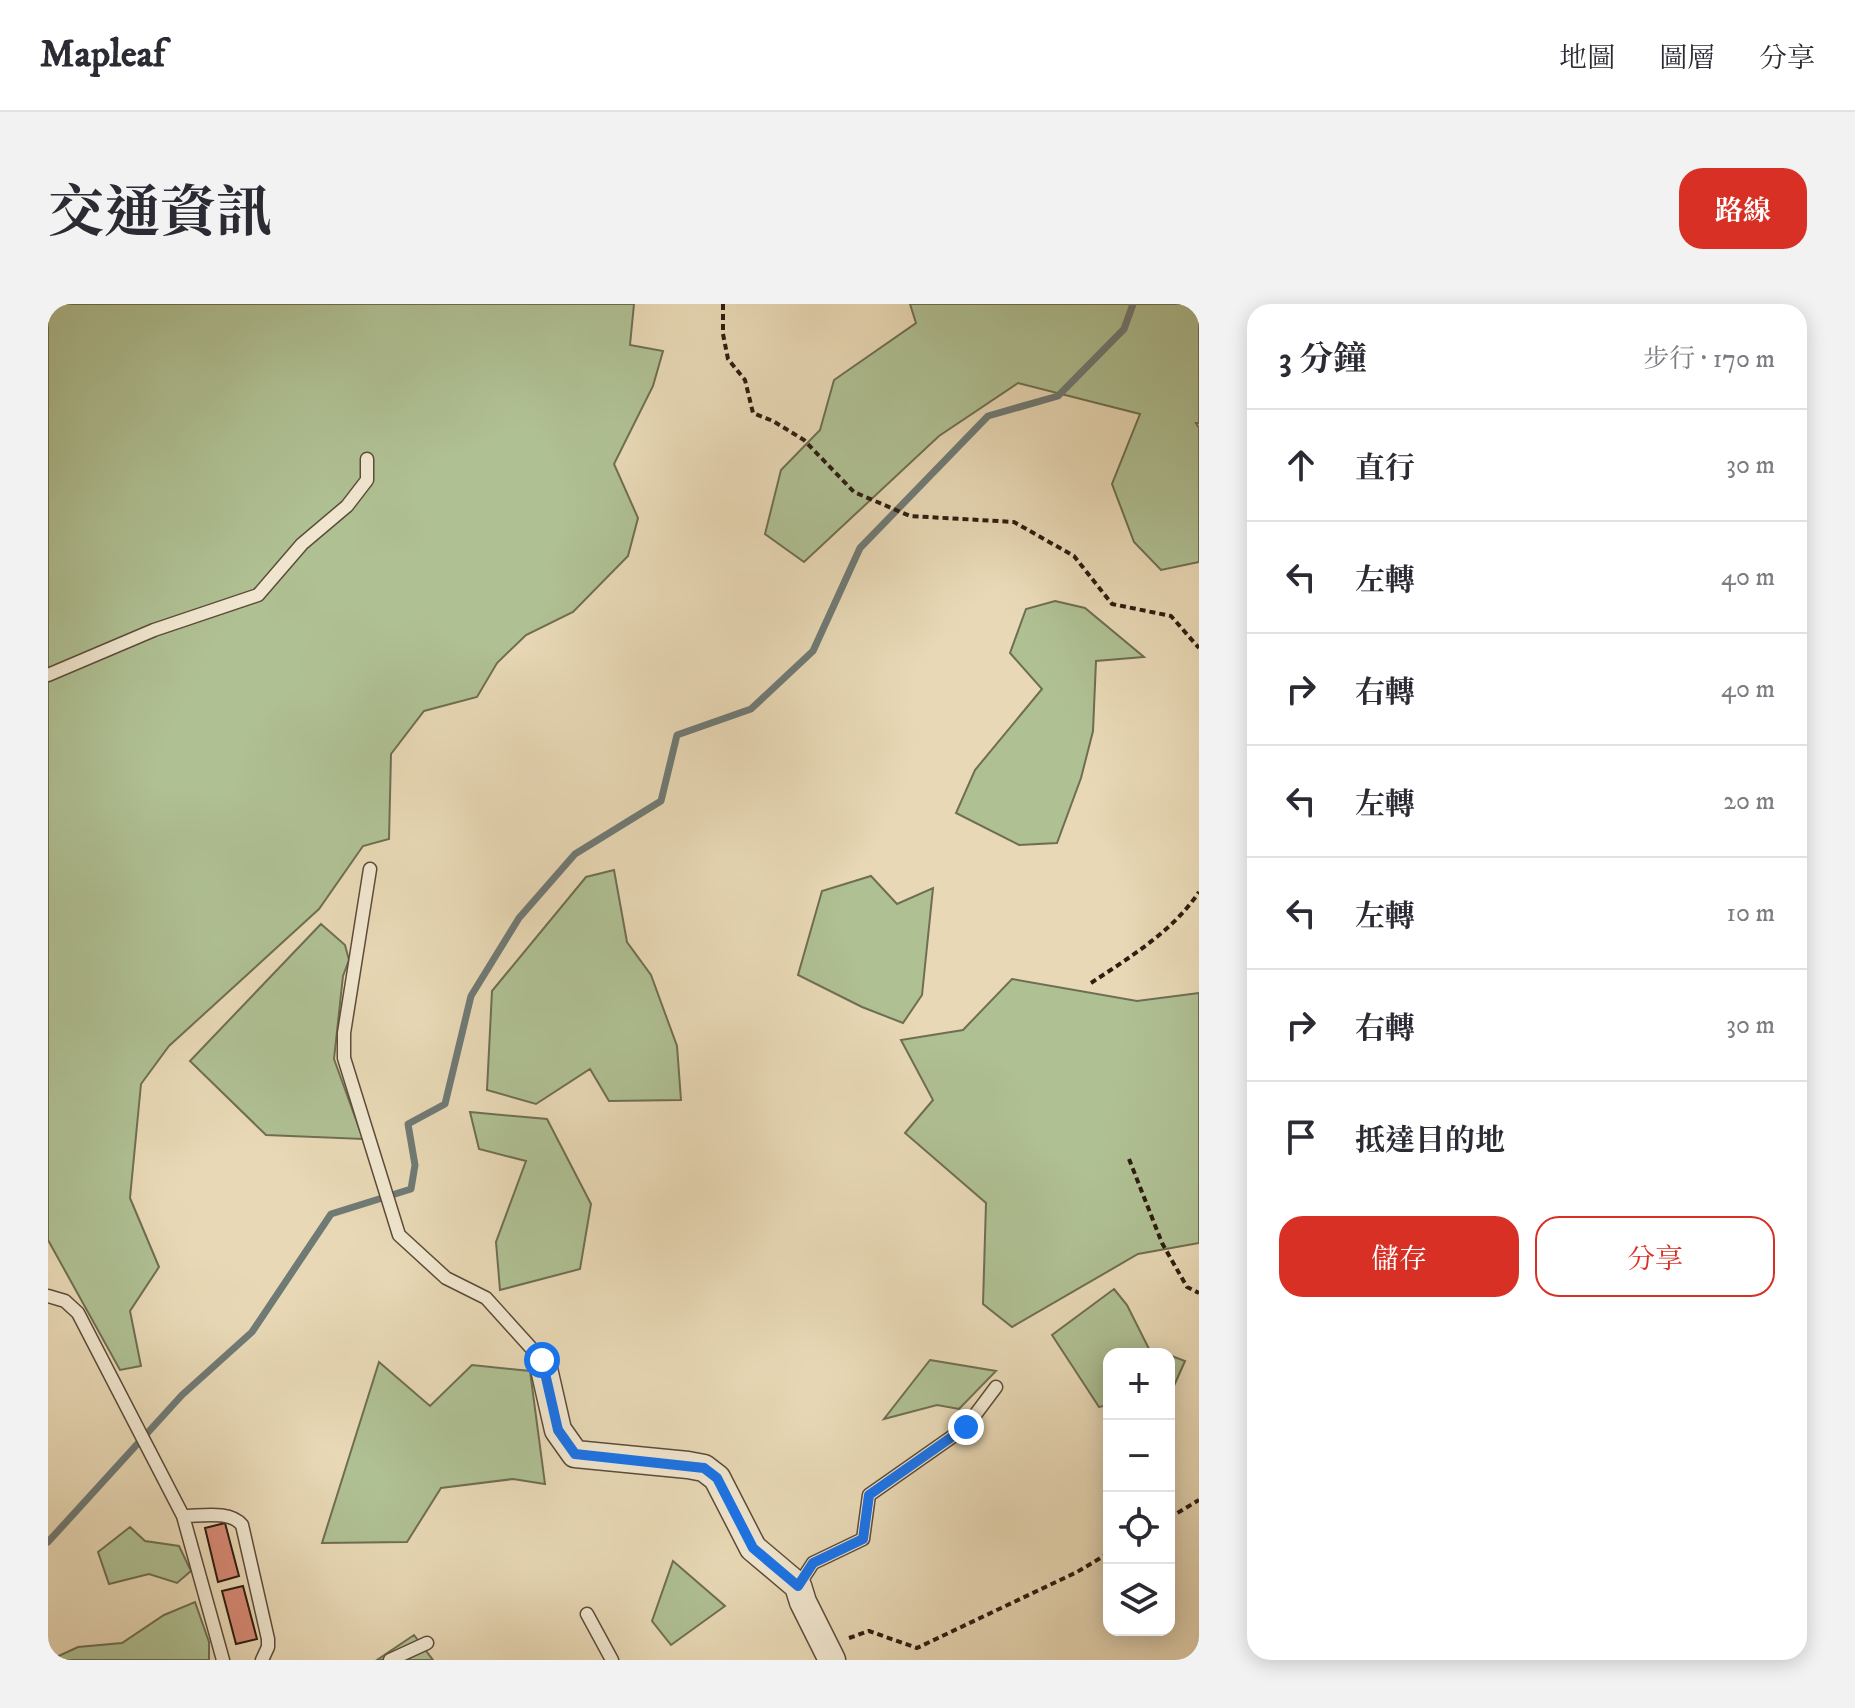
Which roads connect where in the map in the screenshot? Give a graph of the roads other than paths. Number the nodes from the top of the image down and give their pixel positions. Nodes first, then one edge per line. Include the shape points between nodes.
1 (367, 459) dead end
2 (48, 675) edge
3 (370, 869) dead end
4 (48, 1296) edge
5 (542, 1360) joint
6 (996, 1387) dead end
7 (183, 1516) junction
8 (798, 1586) junction
9 (587, 1614) dead end
10 (427, 1643) dead end
11 (829, 1654) edge
12 (223, 1660) edge
13 (262, 1660) edge
14 (390, 1660) edge
15 (612, 1660) edge

1 - 2 lane via 367,480 347,506 302,544 258,595 154,630
3 - 5 lane via 344,1058 399,1235 446,1278 486,1298
4 - 7 lane via 65,1301 78,1313
5 - 8 street via 558,1430 575,1454 704,1468 717,1478 753,1548
6 - 8 lane via 966,1427 869,1495 863,1539 813,1563
7 - 12 lane
7 - 13 lane via 225,1516 242,1525 268,1639
8 - 11 street
9 - 15 lane
10 - 14 lane

